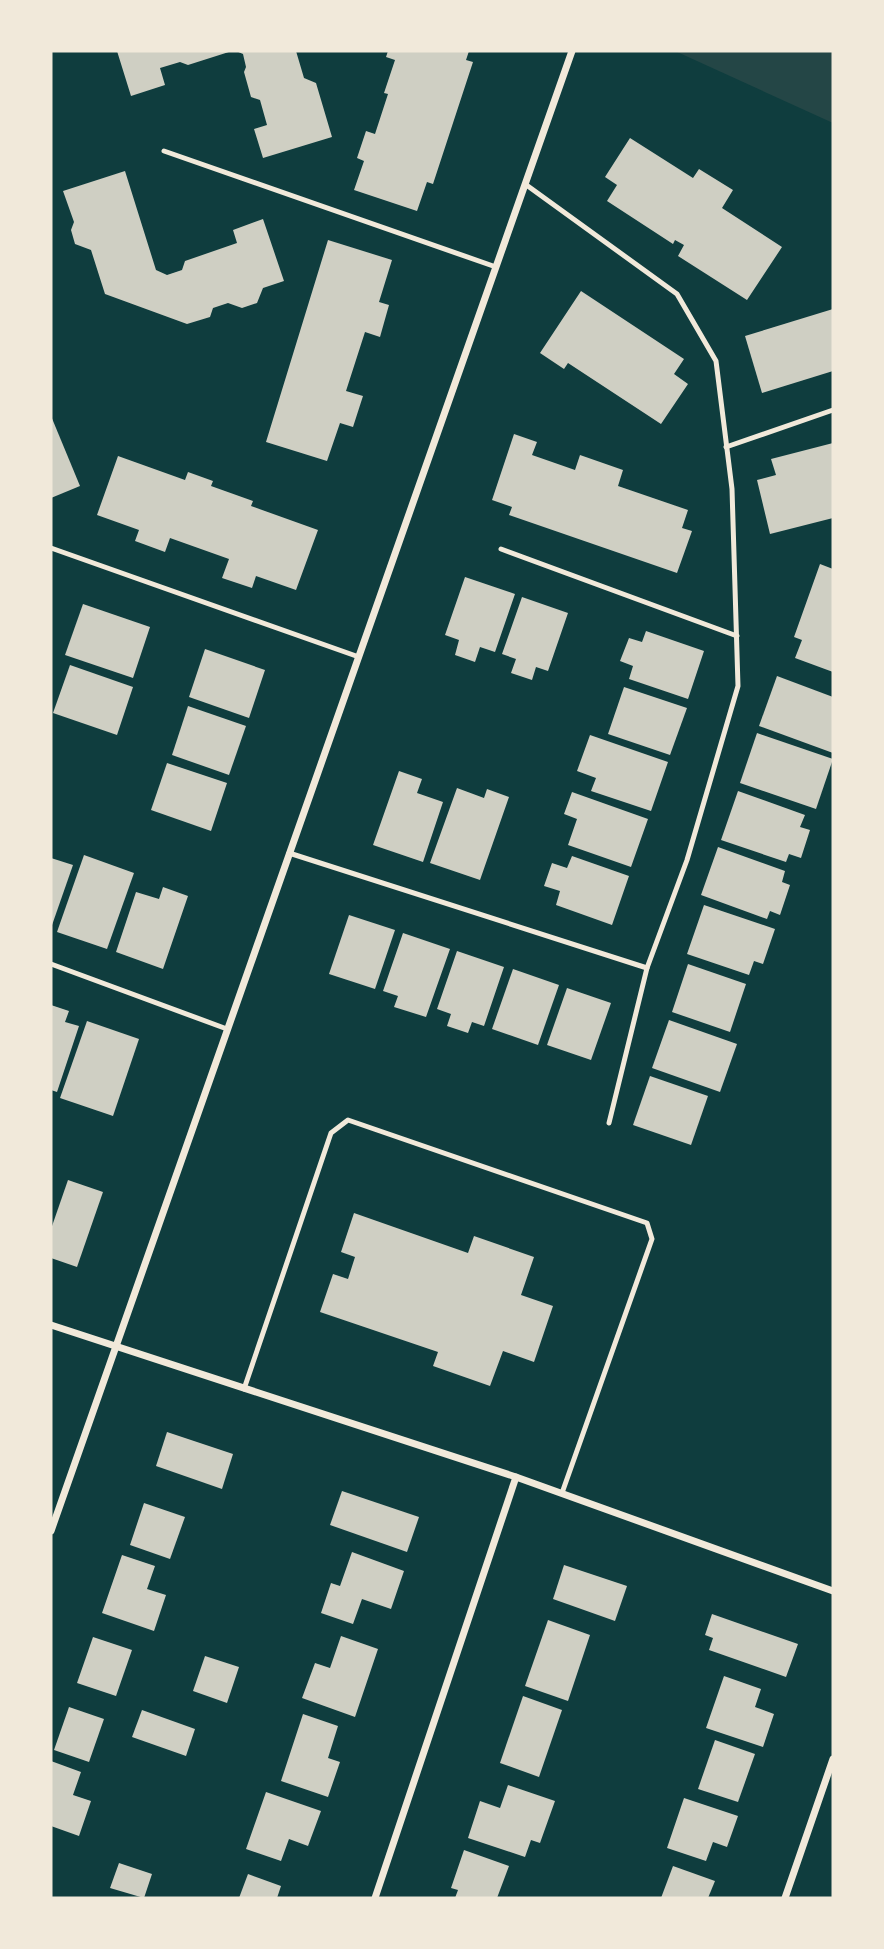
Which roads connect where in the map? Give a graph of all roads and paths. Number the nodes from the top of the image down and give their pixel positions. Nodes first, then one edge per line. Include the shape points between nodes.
1 (572, 51) edge
2 (164, 151) dead end
3 (525, 184) junction
4 (496, 267) junction
5 (833, 410) edge
6 (726, 447) junction
7 (51, 548) edge
8 (501, 549) dead end
9 (737, 636) junction
10 (359, 657) junction
11 (289, 853) junction
12 (51, 964) edge
13 (647, 968) junction
14 (227, 1029) junction
15 (609, 1123) dead end
16 (51, 1325) edge
17 (116, 1347) junction
18 (244, 1389) junction
19 (516, 1477) junction
20 (562, 1493) junction
21 (51, 1531) edge
22 (833, 1591) edge
23 (833, 1759) edge
24 (375, 1898) edge
25 (785, 1898) edge

1 - 3 street
2 - 4 lane
3 - 4 street
3 - 6 lane via 677,294 716,361
4 - 10 street
5 - 6 lane
6 - 9 lane via 732,489
7 - 10 lane
8 - 9 lane
9 - 13 lane via 738,686 687,860
10 - 11 street
11 - 13 lane
11 - 14 street
12 - 14 lane
13 - 15 lane
14 - 17 street
16 - 17 street
17 - 18 street
17 - 21 street
18 - 19 street
18 - 20 lane via 331,1133 348,1120 647,1223 652,1239
19 - 20 street
19 - 24 street
20 - 22 street
23 - 25 street

